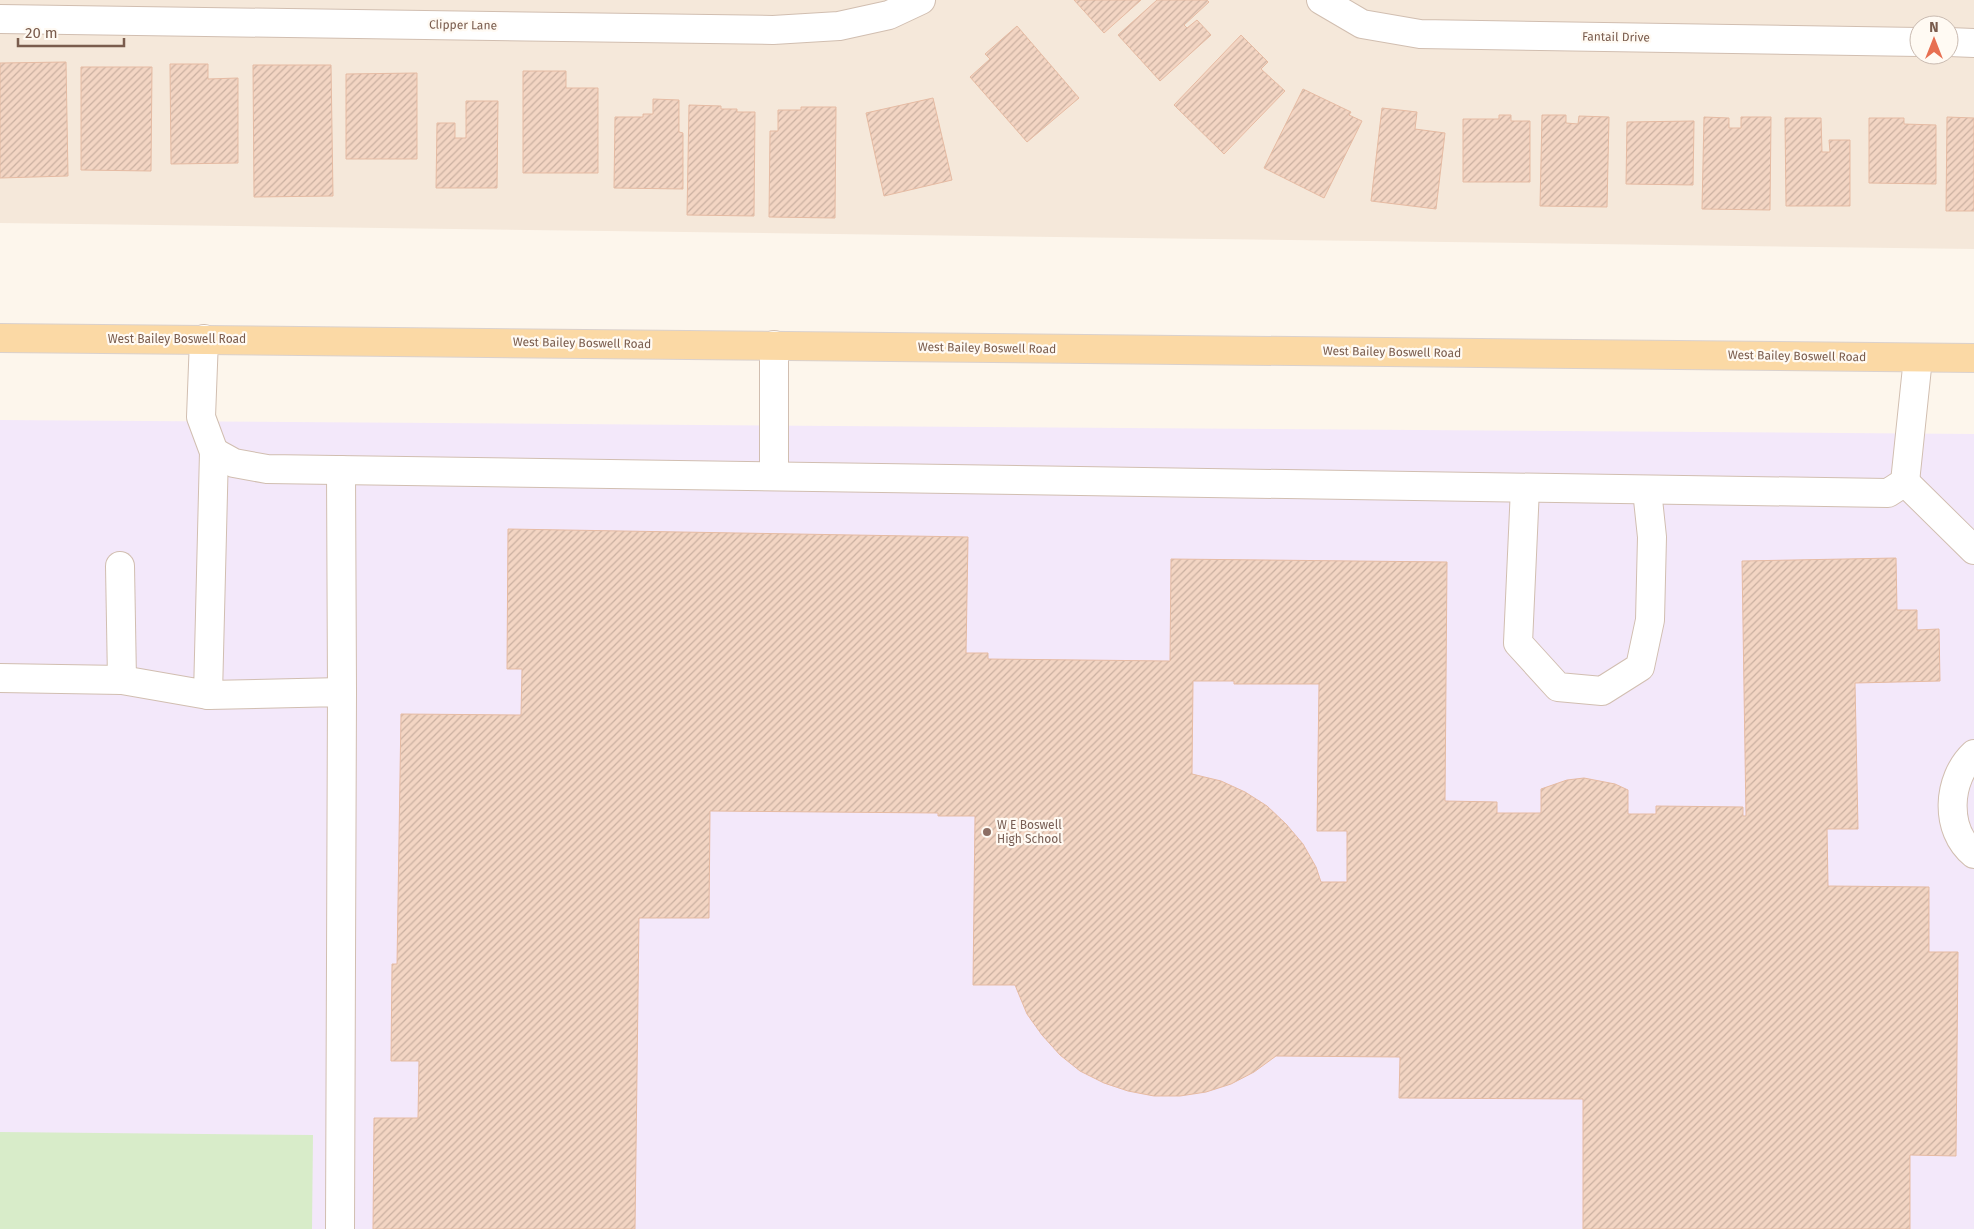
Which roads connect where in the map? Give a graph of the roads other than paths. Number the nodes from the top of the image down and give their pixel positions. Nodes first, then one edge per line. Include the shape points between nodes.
1 (920, 0) edge
2 (1320, 0) edge
3 (0, 19) edge
4 (1909, 42) edge
5 (1959, 42) edge
6 (1974, 43) edge
7 (0, 338) edge
8 (204, 339) junction
9 (774, 345) junction
10 (1918, 358) junction
11 (1974, 358) edge
12 (214, 452) junction
13 (341, 470) junction
14 (774, 476) junction
15 (1905, 482) junction
16 (1525, 488) junction
17 (1647, 490) junction
18 (1974, 550) edge
19 (120, 566) dead end
20 (0, 678) edge
21 (122, 680) junction
22 (342, 692) junction
23 (208, 695) junction
24 (1974, 754) edge
25 (1974, 854) edge
26 (340, 1229) edge

1 - 3 street, Clipper Lane via 889,15 839,26 773,30
2 - 4 street, Fantail Drive via 1362,24 1420,34
5 - 6 street
7 - 8 main road, West Bailey Boswell Road
8 - 9 main road, West Bailey Boswell Road
8 - 12 street via 201,417
9 - 10 main road, West Bailey Boswell Road
9 - 14 street
10 - 11 main road, West Bailey Boswell Road
10 - 15 street
12 - 13 street via 234,463 267,469
12 - 23 street
13 - 14 street
13 - 22 street
14 - 16 street
15 - 17 street via 1888,493
15 - 18 street
16 - 17 street
16 - 17 street via 1518,643 1558,687 1602,692 1640,667 1650,620 1652,537
19 - 21 street
20 - 21 street
21 - 23 street
22 - 23 street
22 - 26 street
24 - 25 street via 1956,783 1952,806 1957,830

